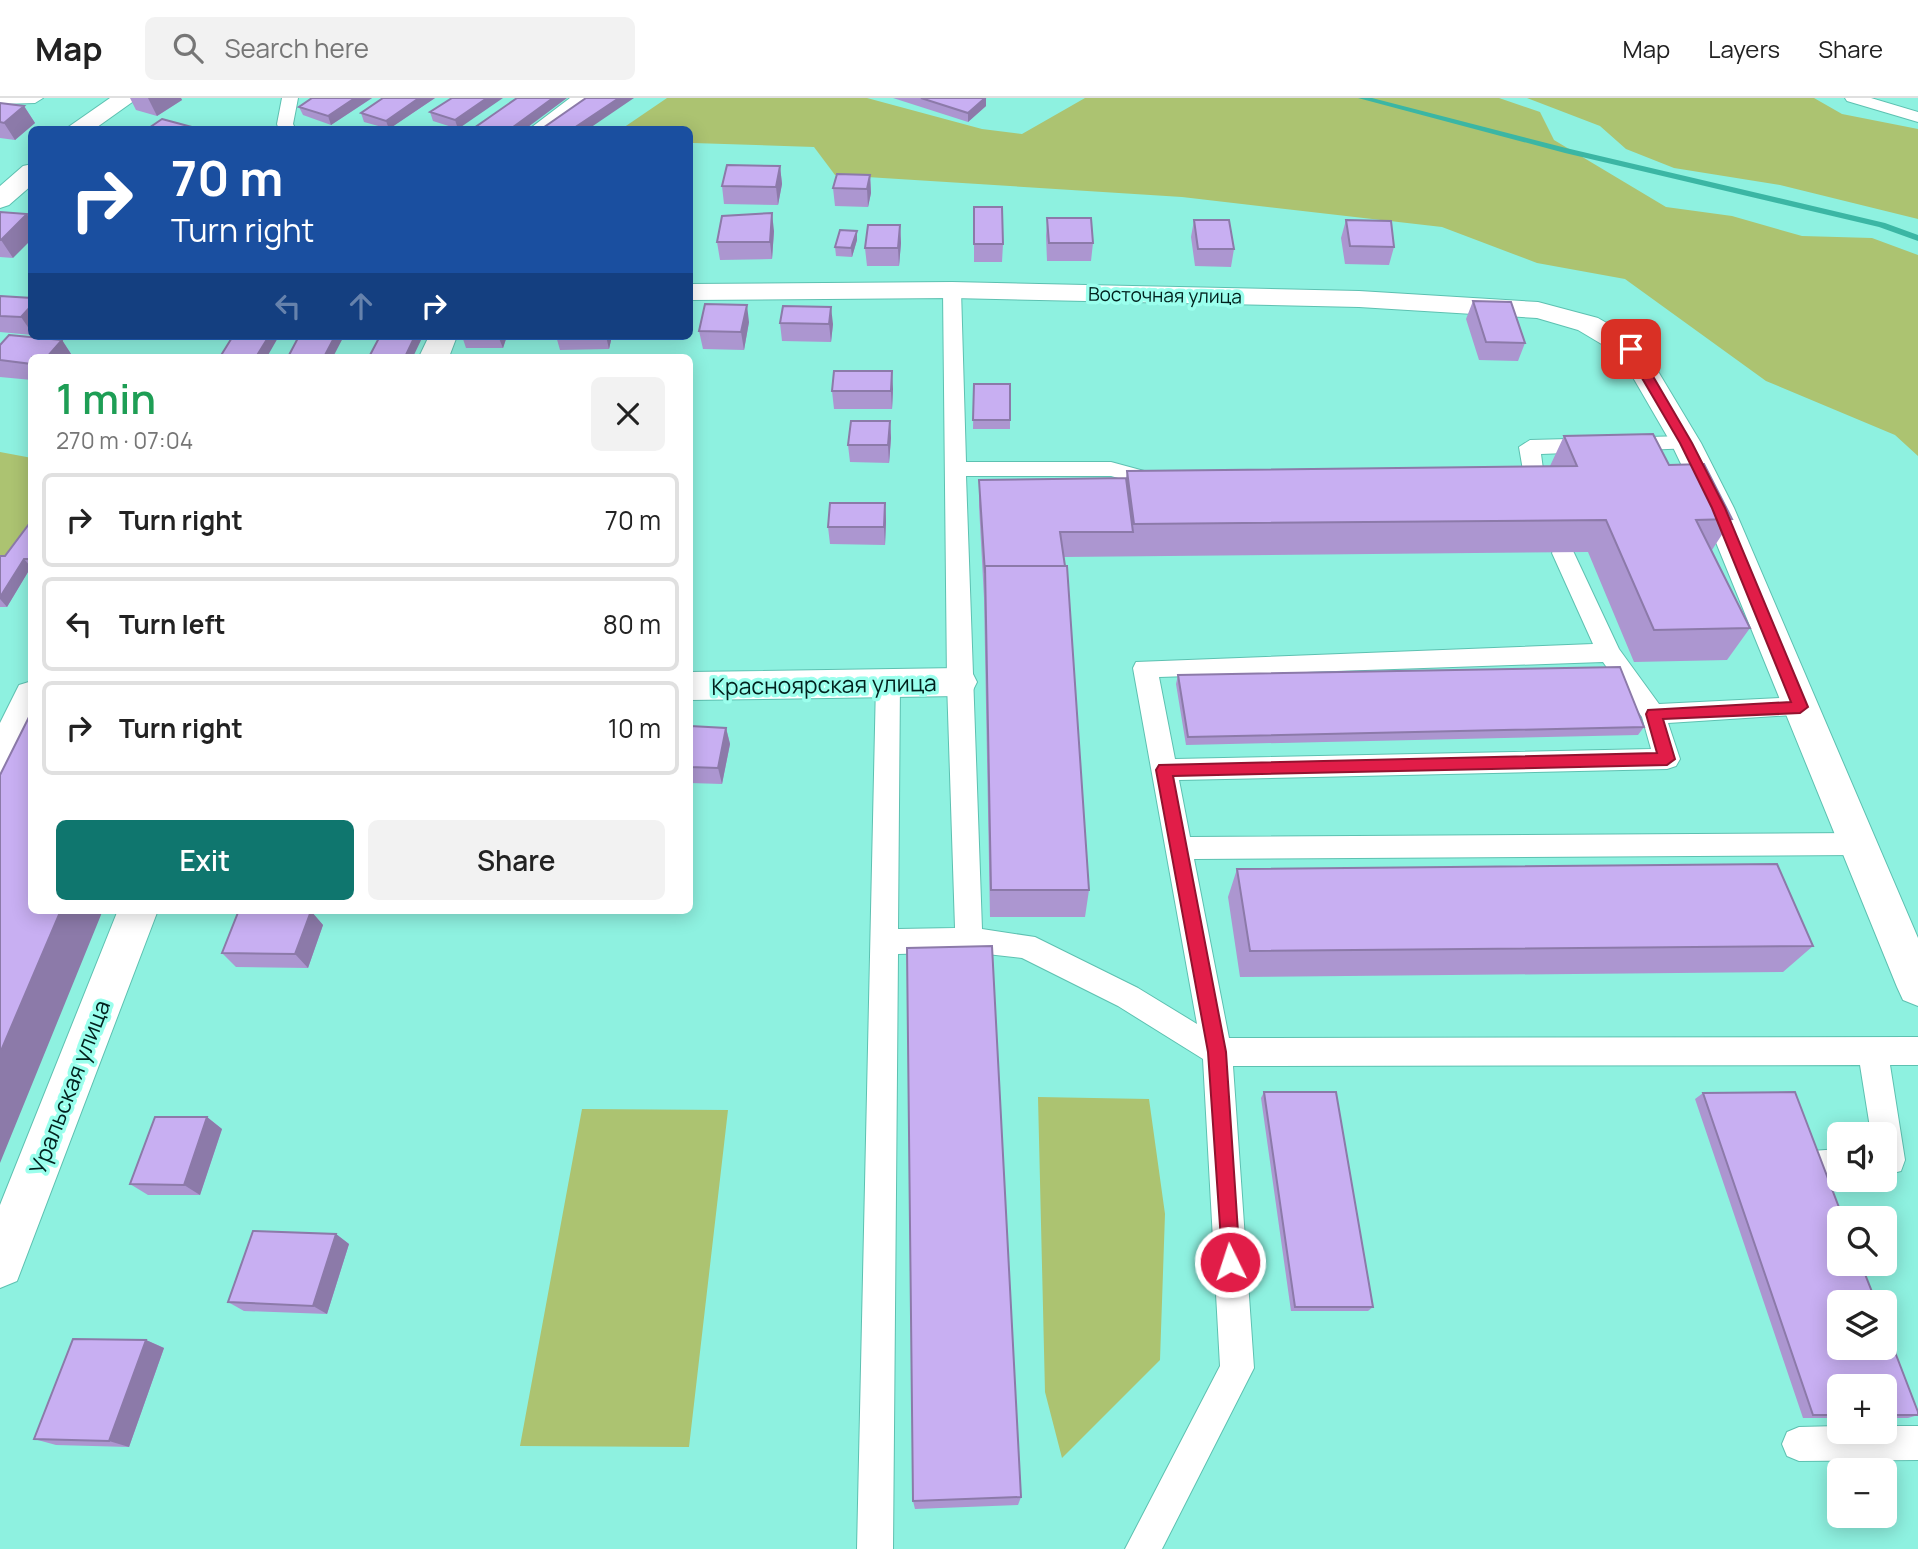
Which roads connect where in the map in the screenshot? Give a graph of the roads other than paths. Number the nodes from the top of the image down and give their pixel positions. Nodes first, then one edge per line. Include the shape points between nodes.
1 (35, 98) edge
2 (126, 98) edge
3 (290, 98) edge
4 (580, 98) edge
5 (1853, 98) edge
6 (0, 99) edge
7 (1918, 117) edge
8 (82, 126) edge
9 (286, 126) edge
10 (542, 126) edge
11 (28, 175) edge
12 (0, 200) edge
13 (952, 290) junction
14 (693, 292) edge
15 (1686, 443) junction
16 (956, 469) junction
17 (1533, 477) junction
18 (1506, 478) edge
19 (1189, 483) edge
20 (1542, 499) edge
21 (1563, 553) edge
22 (1609, 653) junction
23 (959, 682) junction
24 (888, 683) junction
25 (693, 686) edge
26 (28, 703) edge
27 (1800, 707) junction
28 (1653, 714) junction
29 (0, 761) edge
30 (1164, 770) junction
31 (1857, 844) junction
32 (1181, 848) junction
33 (136, 914) edge
34 (969, 940) junction
35 (885, 942) junction
36 (1918, 987) edge
37 (1873, 1051) junction
38 (1918, 1051) edge
39 (1217, 1052) junction
40 (1884, 1122) edge
41 (0, 1264) edge
42 (1918, 1443) edge
43 (1799, 1444) dead end
44 (875, 1549) edge
45 (1143, 1549) edge

1 - 6 lane
2 - 8 street
3 - 9 lane
4 - 10 lane
5 - 7 lane
11 - 12 street
13 - 14 street, Восточная улица
13 - 15 street, Восточная улица via 1359,299 1538,310 1588,324 1631,349
13 - 16 lane
15 - 17 lane via 1530,447
15 - 27 street via 1718,508
16 - 19 lane via 1111,469 1162,484
16 - 23 lane
17 - 18 lane
17 - 20 lane
21 - 22 lane
22 - 28 lane
22 - 30 lane via 1145,668
23 - 24 street, Красноярская улица
23 - 34 lane
24 - 25 street, Красноярская улица
24 - 35 lane
26 - 29 street
27 - 28 lane
27 - 31 street
28 - 30 lane via 1667,759
30 - 32 lane
31 - 32 lane
31 - 36 street
32 - 39 lane
33 - 41 street, Уральская улица
34 - 35 lane
34 - 39 lane via 1025,946 1128,997
35 - 44 lane
37 - 38 lane
37 - 39 lane
37 - 40 lane
39 - 45 lane via 1237,1368
42 - 43 lane

